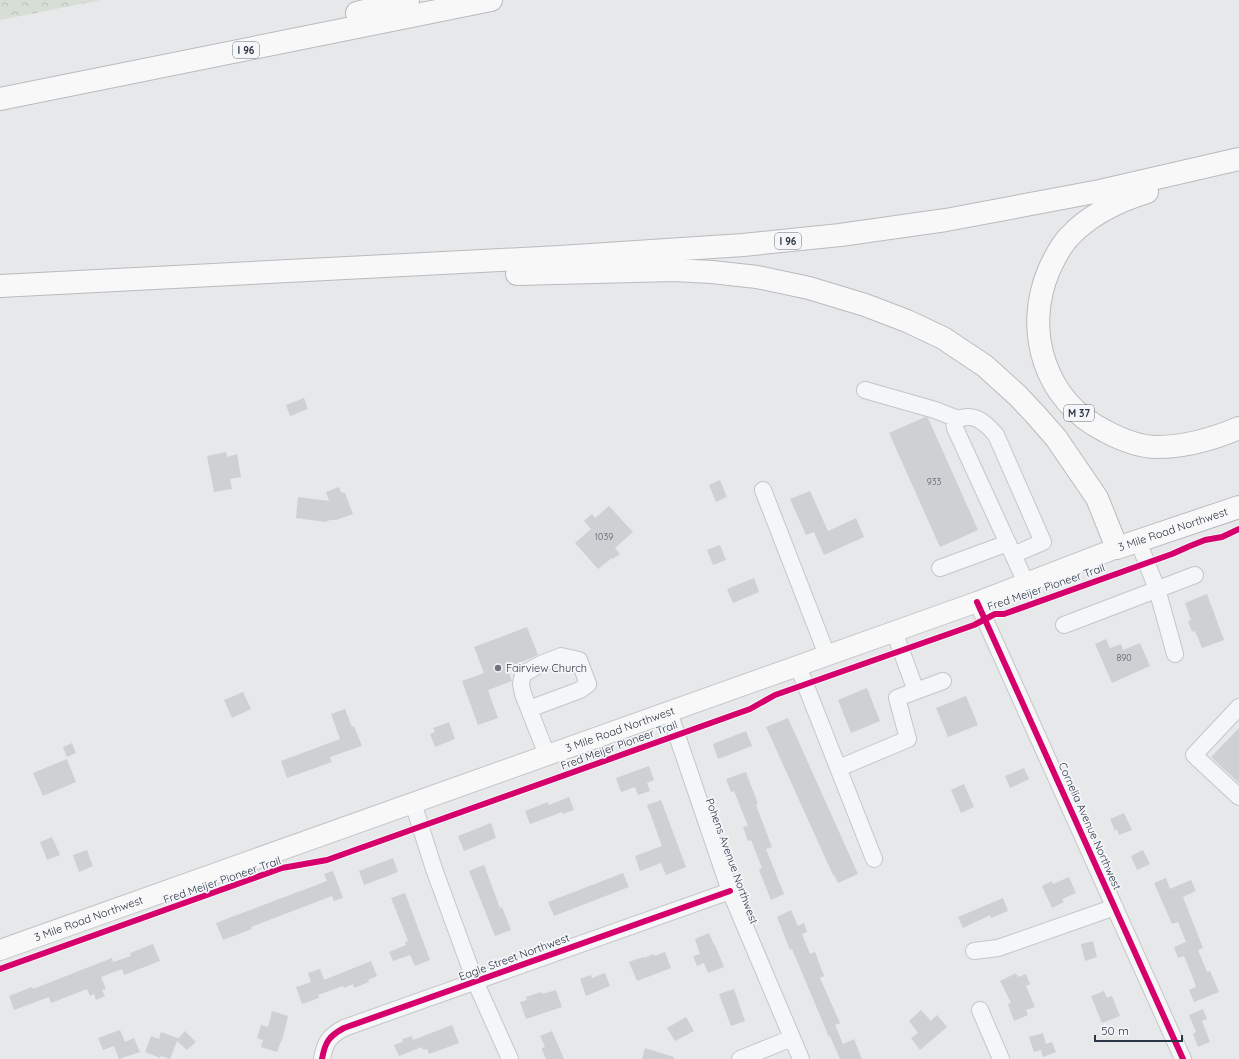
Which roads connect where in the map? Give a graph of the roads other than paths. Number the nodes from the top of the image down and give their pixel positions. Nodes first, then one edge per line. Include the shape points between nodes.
1 (408, 0) edge
2 (491, 0) edge
3 (168, 66) junction
4 (0, 99) edge
5 (1239, 159) edge
6 (1215, 164) junction
7 (354, 268) junction
8 (0, 286) edge
9 (865, 390) dead end
10 (958, 419) junction
11 (1239, 428) edge
12 (763, 490) dead end
13 (1239, 507) edge
14 (1138, 541) junction
15 (1117, 548) junction
16 (1011, 549) junction
17 (940, 568) dead end
18 (1195, 575) dead end
19 (1026, 583) junction
20 (1157, 589) junction
21 (977, 602) junction
22 (1064, 626) dead end
23 (894, 631) junction
24 (1175, 654) dead end
25 (827, 655) junction
26 (798, 666) junction
27 (943, 681) dead end
28 (916, 691) junction
29 (1239, 707) edge
30 (529, 709) dead end
31 (669, 712) junction
32 (547, 755) junction
33 (839, 768) junction
34 (1239, 797) edge
35 (413, 803) junction
36 (874, 859) dead end
37 (730, 891) junction
38 (1115, 907) junction
39 (0, 950) edge
40 (974, 950) dead end
41 (475, 981) junction
42 (980, 1010) dead end
43 (792, 1038) junction
44 (322, 1059) edge
45 (510, 1059) edge
46 (740, 1059) edge
47 (801, 1059) edge
48 (1001, 1059) edge
49 (1183, 1059) edge

1 - 3 highway via 303,26
2 - 3 highway, I 96
3 - 4 highway, I 96
5 - 6 highway, I 96
6 - 7 highway, I 96 via 1024,206 840,235 699,249
6 - 11 highway, M 37 via 1166,186 1125,199 1094,215 1069,237 1055,257 1043,284 1038,338 1045,365 1056,388 1071,406 1093,425 1123,441 1155,447 1194,443
7 - 8 highway, I 96
7 - 15 highway via 424,276 712,272 787,283 865,305 943,338 985,366 1017,395 1056,438 1097,498
9 - 10 street
10 - 16 street via 954,422 955,428
10 - 16 street via 974,418 985,423 996,435 1043,542
12 - 25 street
13 - 14 highway, 3 Mile Road Northwest
14 - 15 highway, 3 Mile Road Northwest
14 - 20 street
15 - 19 main road, 3 Mile Road Northwest
16 - 17 street
16 - 19 street
18 - 20 street
19 - 21 main road, 3 Mile Road Northwest
20 - 22 street
20 - 24 street
21 - 23 main road, 3 Mile Road Northwest
21 - 38 street, Cornelia Avenue Northwest
23 - 25 main road, 3 Mile Road Northwest
23 - 28 street
25 - 26 main road, 3 Mile Road Northwest
26 - 31 main road, 3 Mile Road Northwest
26 - 33 street
27 - 28 street
28 - 33 street via 896,698 908,739
29 - 34 street via 1194,755
30 - 32 street
31 - 32 main road, 3 Mile Road Northwest
31 - 37 street, Pohens Avenue Northwest
32 - 35 main road, 3 Mile Road Northwest
33 - 36 street
35 - 39 main road, 3 Mile Road Northwest
35 - 41 street
37 - 41 street, Eagle Street Northwest
37 - 43 street, Pohens Avenue Northwest
38 - 40 street via 998,948
38 - 49 street, Cornelia Avenue Northwest
41 - 44 street, Eagle Street Northwest via 344,1028 329,1039
41 - 45 street
42 - 48 street
43 - 46 street
43 - 47 street, Pohens Avenue Northwest

